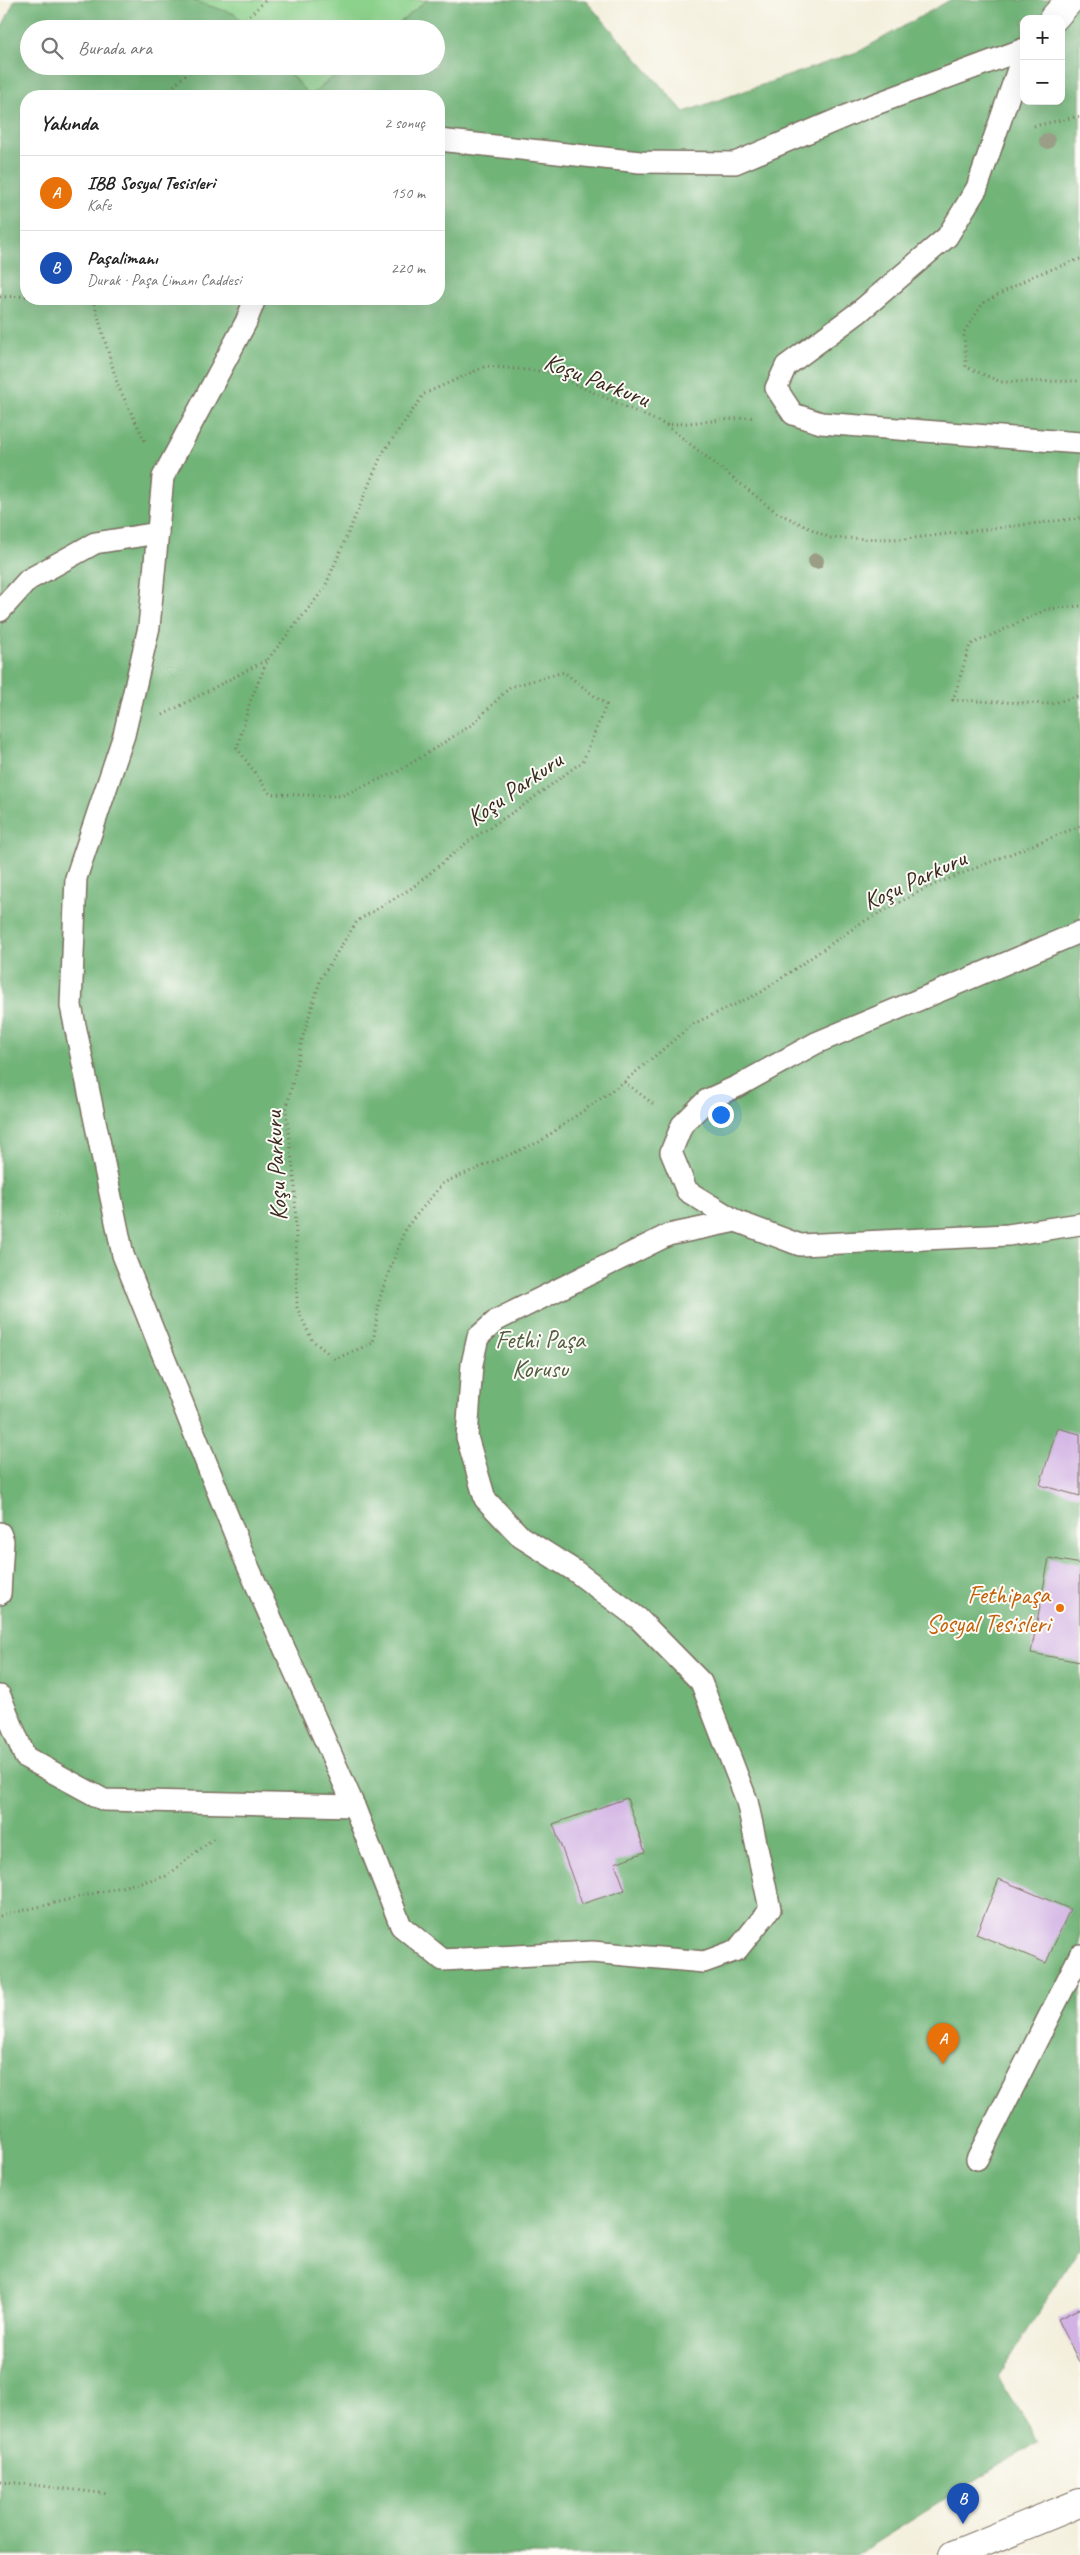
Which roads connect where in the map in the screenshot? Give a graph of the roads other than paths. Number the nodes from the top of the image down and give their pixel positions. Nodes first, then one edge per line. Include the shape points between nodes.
1 (1070, 0) edge
2 (1057, 15) edge
3 (1020, 52) edge
4 (1021, 60) edge
5 (445, 141) edge
6 (253, 305) edge
7 (1080, 443) edge
8 (158, 533) junction
9 (0, 611) edge
10 (1080, 932) edge
11 (736, 1221) junction
12 (1080, 1224) edge
13 (0, 1533) edge
14 (0, 1594) edge
15 (0, 1696) edge
16 (354, 1806) junction
17 (1080, 1955) edge
18 (977, 2159) dead end
19 (1080, 2503) edge
20 (953, 2555) edge

1 - 2 main road
3 - 5 lane via 865,108 735,163 640,162
4 - 7 lane via 977,188 947,237 859,312 786,366 776,388 793,414 830,424
6 - 8 lane via 163,477
8 - 9 lane via 95,543 28,580
8 - 16 lane via 150,627 124,735 76,878 71,1006 123,1255 244,1557
10 - 11 lane via 816,1043 707,1100 682,1125 671,1152 687,1191
11 - 12 lane via 800,1245 1008,1235
11 - 16 lane via 668,1235 497,1320 478,1337 468,1437 485,1499 521,1537 576,1571 639,1619 701,1682 747,1801 770,1909 737,1950 704,1962 592,1952 443,1960 401,1926
13 - 14 lane via 3,1541
15 - 16 lane via 25,1757 104,1800
17 - 18 lane
19 - 20 main road

